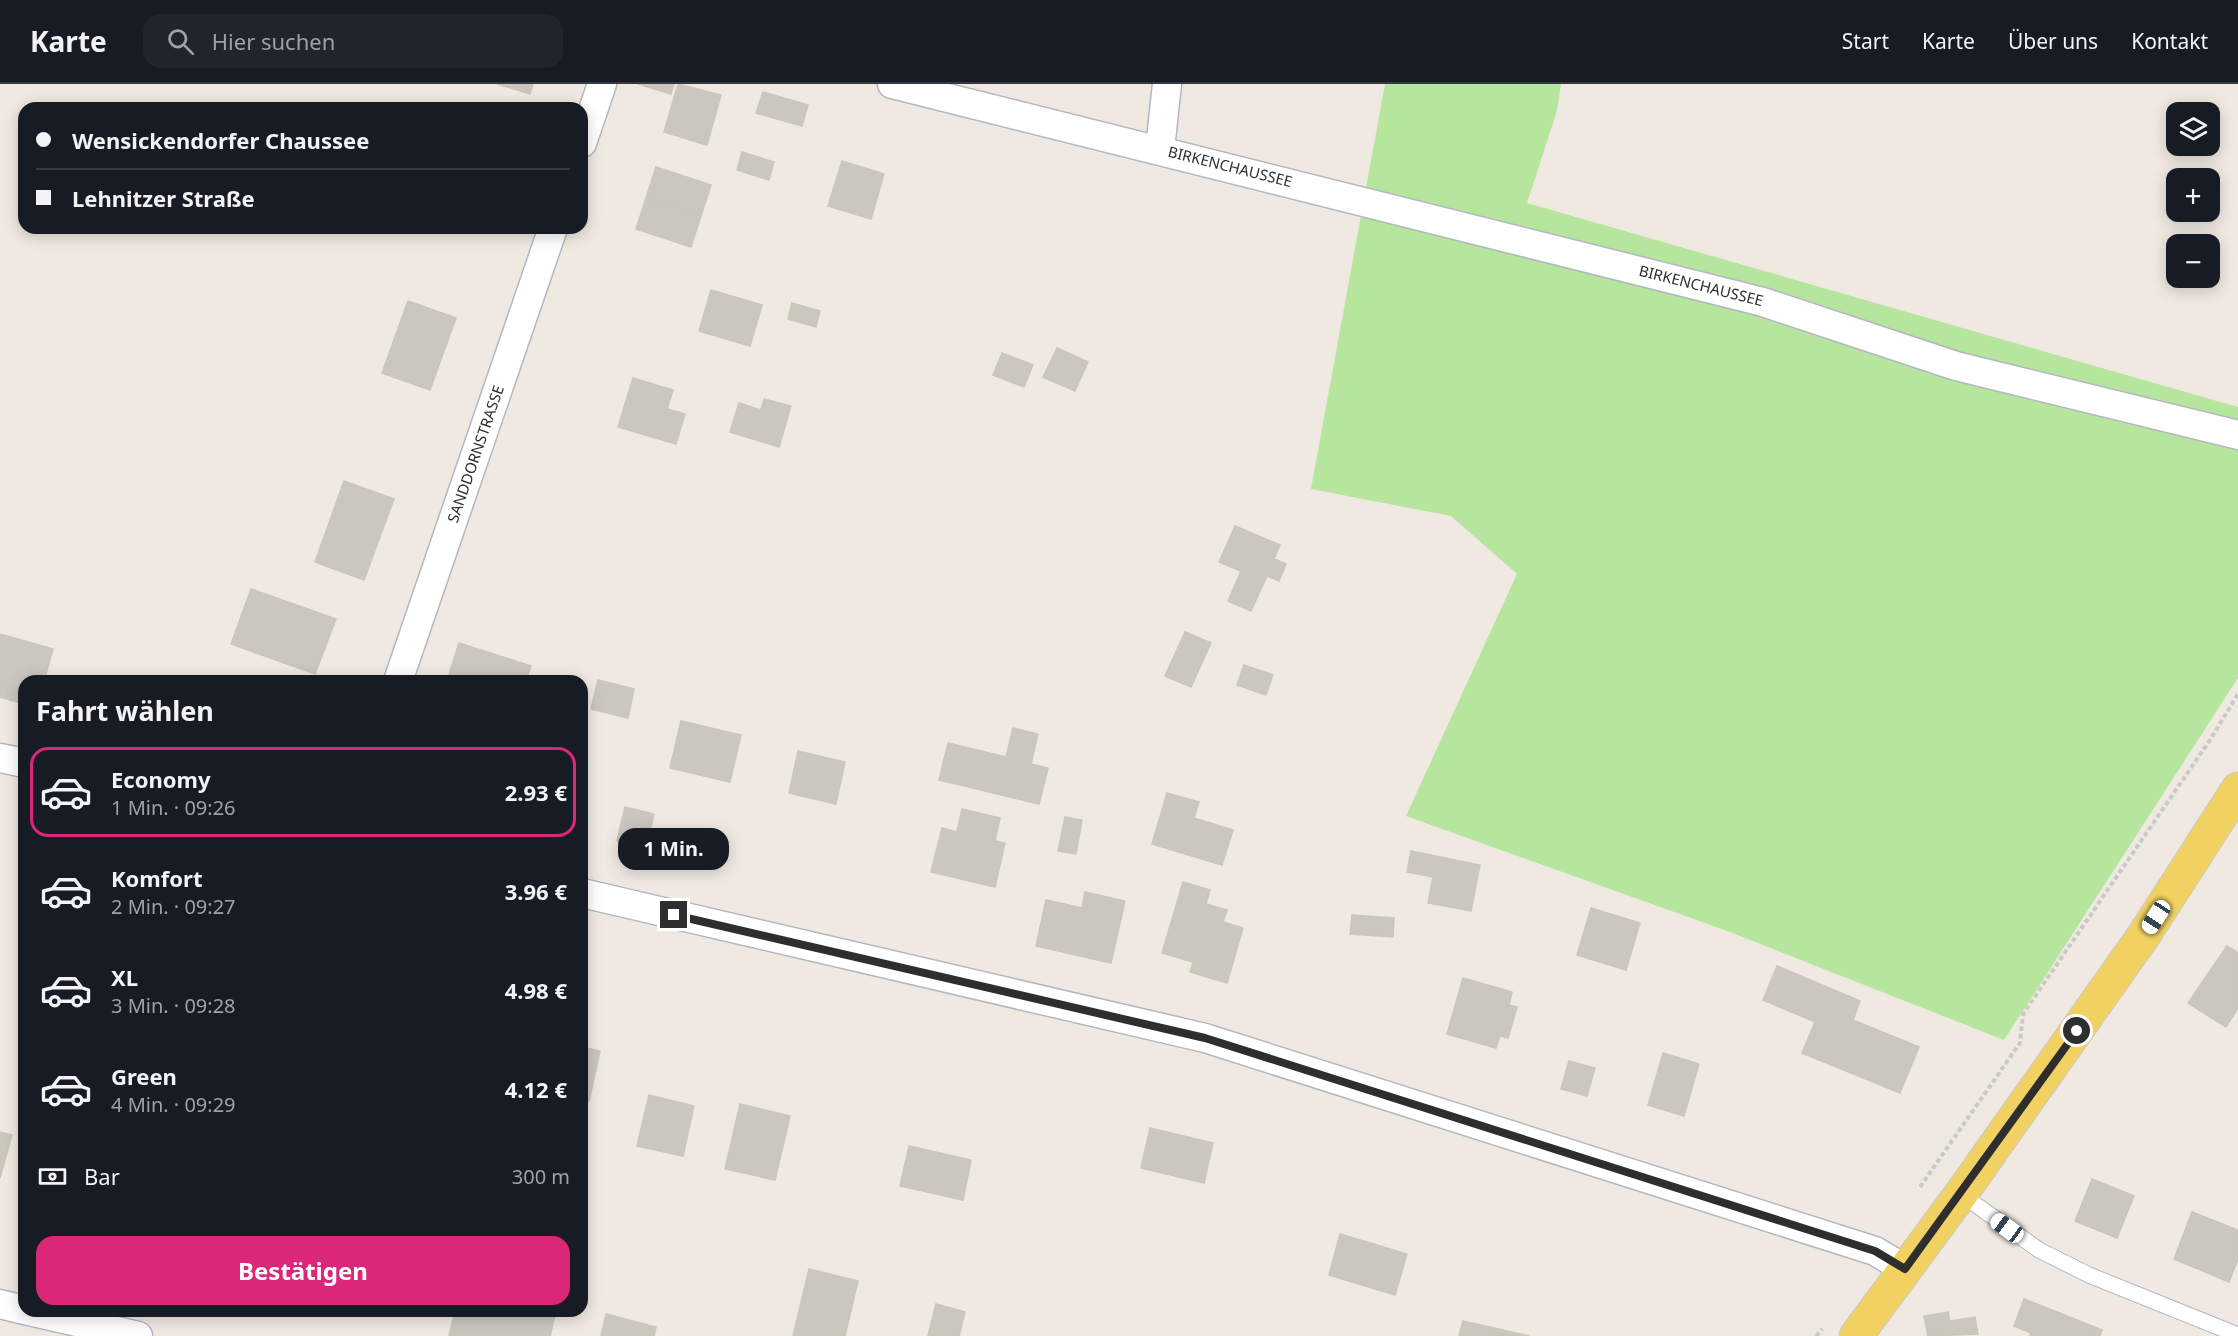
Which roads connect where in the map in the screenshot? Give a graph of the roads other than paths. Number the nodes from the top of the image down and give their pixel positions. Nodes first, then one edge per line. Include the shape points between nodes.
1 (602, 84) edge
2 (892, 84) edge
3 (1167, 84) edge
4 (588, 125) edge
5 (1160, 149) junction
6 (551, 234) edge
7 (2238, 435) edge
8 (401, 675) edge
9 (0, 758) edge
10 (18, 762) edge
11 (2238, 789) edge
12 (588, 894) edge
13 (1961, 1194) junction
14 (1905, 1269) junction
15 (0, 1304) edge
16 (18, 1308) edge
17 (55, 1317) edge
18 (2238, 1335) edge
19 (138, 1336) edge
20 (1857, 1336) edge

1 - 4 street
2 - 5 street, BIRKENCHAUSSEE
3 - 5 street, BIRKENCHAUSSEE
5 - 7 street, BIRKENCHAUSSEE via 1763,302 1956,366
6 - 8 street, SANDDORNSTRASSE
9 - 10 street
11 - 13 main road via 2144,935
12 - 14 street via 1205,1038 1866,1248
13 - 14 main road
13 - 18 lane via 2039,1250 2089,1275
14 - 20 main road
15 - 16 street
17 - 19 street

